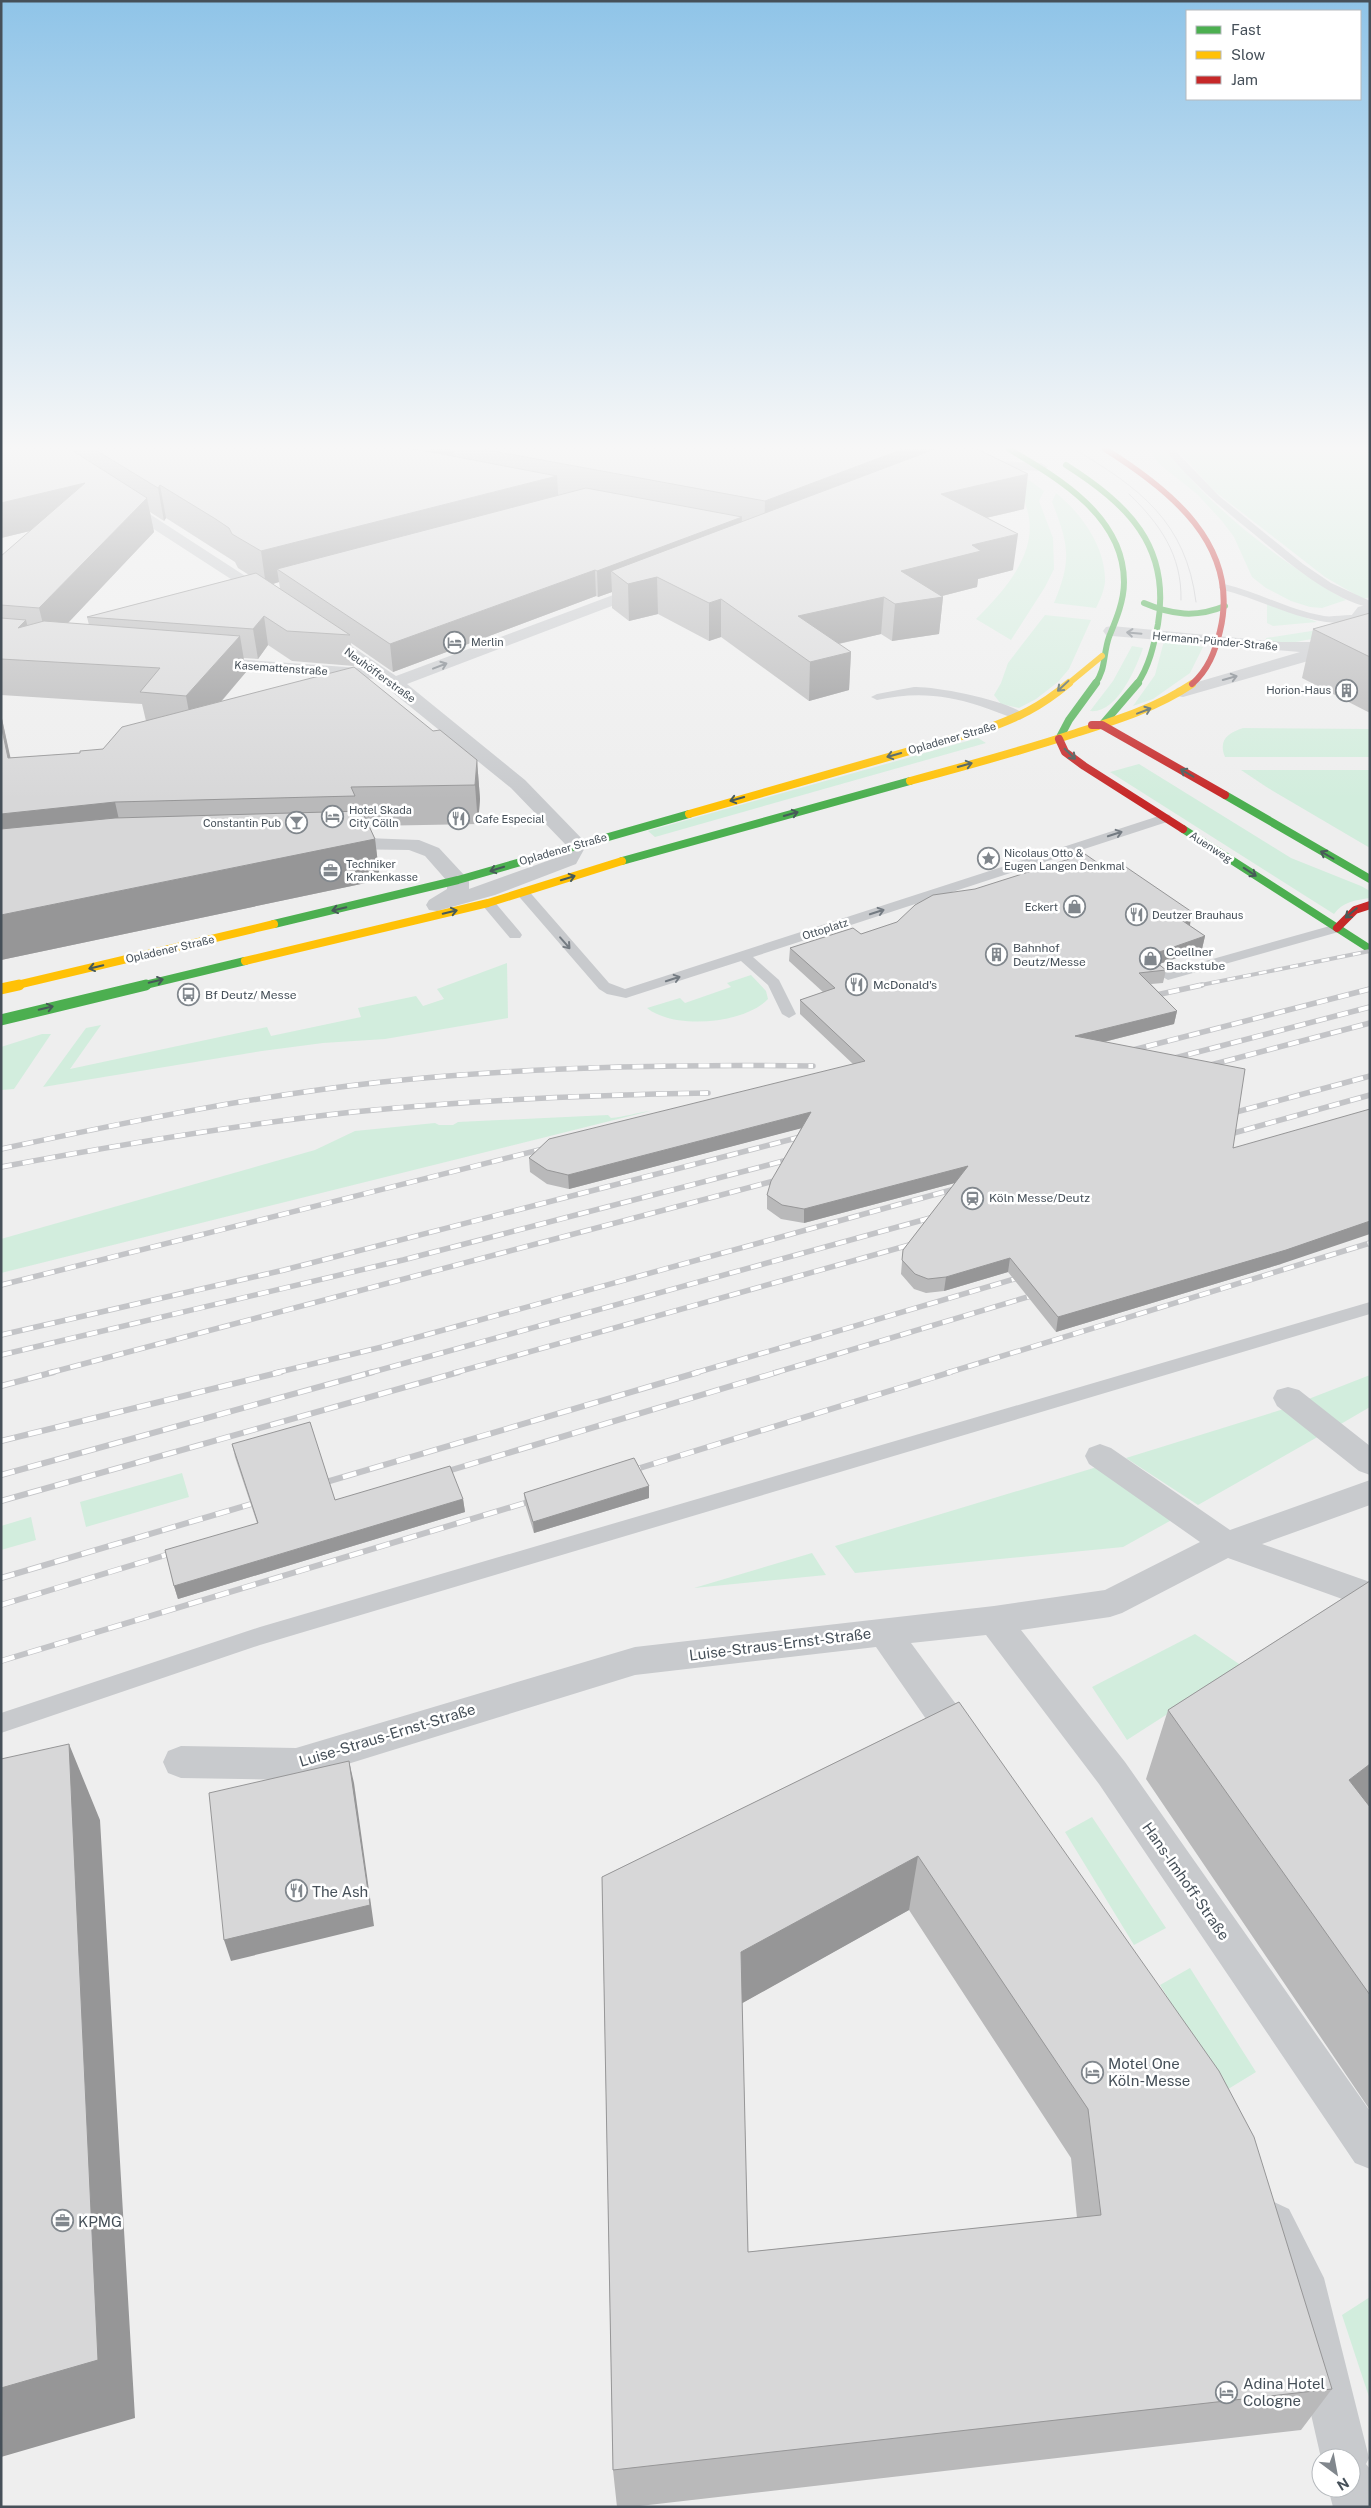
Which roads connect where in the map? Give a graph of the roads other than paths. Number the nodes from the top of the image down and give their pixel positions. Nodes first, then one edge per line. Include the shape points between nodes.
1 (220, 566) edge
2 (1124, 566) edge
3 (1159, 566) edge
4 (1217, 566) edge
5 (1299, 566) edge
6 (667, 580) edge
7 (1224, 587) junction
8 (283, 589) edge
9 (1124, 593) junction
10 (264, 594) junction
11 (245, 599) edge
12 (280, 604) edge
13 (1370, 605) edge
14 (1225, 606) junction
15 (1160, 611) junction
16 (1367, 621) edge
17 (311, 626) edge
18 (1112, 631) junction
19 (1156, 635) junction
20 (1220, 640) junction
21 (1318, 647) junction
22 (1102, 656) junction
23 (192, 661) edge
24 (388, 679) junction
25 (1183, 692) junction
26 (877, 697) dead end
27 (1020, 716) junction
28 (1008, 722) junction
29 (1035, 722) dead end
30 (1051, 723) dead end
31 (1066, 724) junction
32 (1102, 725) junction
33 (1059, 739) junction
34 (1165, 818) junction
35 (321, 844) edge
36 (577, 844) junction
37 (1370, 879) edge
38 (458, 880) junction
39 (522, 892) junction
40 (488, 903) junction
41 (437, 905) junction
42 (1370, 905) edge
43 (408, 922) junction
44 (1337, 928) junction
45 (515, 935) dead end
46 (1370, 949) edge
47 (743, 956) junction
48 (1168, 976) edge
49 (20, 985) junction
50 (1, 990) edge
51 (1, 995) edge
52 (790, 1014) dead end
53 (1, 1020) edge
54 (1370, 1308) edge
55 (1288, 1398) dead end
56 (1100, 1456) dead end
57 (1370, 1463) edge
58 (1370, 1492) edge
59 (1226, 1544) junction
60 (1370, 1596) edge
61 (994, 1620) junction
62 (884, 1632) junction
63 (1, 1723) edge
64 (181, 1762) dead end
65 (981, 1769) edge
66 (1370, 2148) edge
67 (1258, 2192) edge
68 (1343, 2448) edge

1 - 10 street
2 - 9 main road
3 - 15 main road
4 - 7 main road
5 - 13 lane via 1335,589
24 -> 6 street
7 - 14 main road
7 - 16 lane via 1245,590 1309,616
8 - 10 street
9 - 15 main road
9 - 18 main road
10 - 11 street
10 - 12 street
14 - 15 main road via 1202,616
14 - 20 main road
15 - 19 main road
16 - 21 street, Hermann-Pünder-Straße
17 - 24 street, Neuhöfferstraße
19 -> 18 street, Hermann-Pünder-Straße
18 - 22 main road
19 - 20 street, Hermann-Pünder-Straße
19 - 32 main road via 1139,681
20 - 21 street, Hermann-Pünder-Straße via 1281,647
20 - 25 main road via 1205,671
25 -> 21 street, Hermann-Pünder-Straße via 1307,657
22 -> 27 main road, Opladener Straße via 1082,669 1044,704
22 - 31 main road via 1104,673
23 - 24 street, Kasemattenstraße
24 - 36 street, Neuhöfferstraße via 518,784
32 -> 25 main road via 1146,711
26 - 27 lane via 919,690 979,700
27 - 28 main road, Opladener Straße
28 - 29 main road
28 -> 36 main road, Opladener Straße
30 - 31 main road
31 - 32 main road
31 - 33 main road
32 - 33 main road
37 -> 32 main road
33 -> 34 main road, Auenweg via 1065,752
39 -> 33 main road
34 -> 44 main road, Auenweg
47 -> 34 lane, Ottoplatz
35 - 38 street via 412,844 432,852
36 -> 38 main road, Opladener Straße
36 - 41 street via 569,860
38 - 41 street via 458,892
38 -> 49 main road, Opladener Straße
39 - 40 main road
39 -> 47 lane, Ottoplatz via 604,986 612,991 626,994
43 -> 40 main road
40 - 45 lane
41 - 43 street
42 -> 44 main road via 1352,911
53 -> 43 main road
44 - 46 main road, Auenweg
44 - 48 lane
47 - 52 lane via 774,983
49 - 50 main road, Opladener Straße
49 - 51 main road
54 - 63 lane via 260,1636
55 - 57 street
56 - 59 street
58 - 59 street, Luise-Straus-Ernst-Straße
59 - 60 street
59 - 61 street, Luise-Straus-Ernst-Straße via 1110,1603
61 - 62 street, Luise-Straus-Ernst-Straße
61 - 66 street, Hans-Imhoff-Straße via 1112,1773
62 - 64 street, Luise-Straus-Ernst-Straße via 635,1661 296,1764
62 - 65 street
67 - 68 street via 1302,2278

